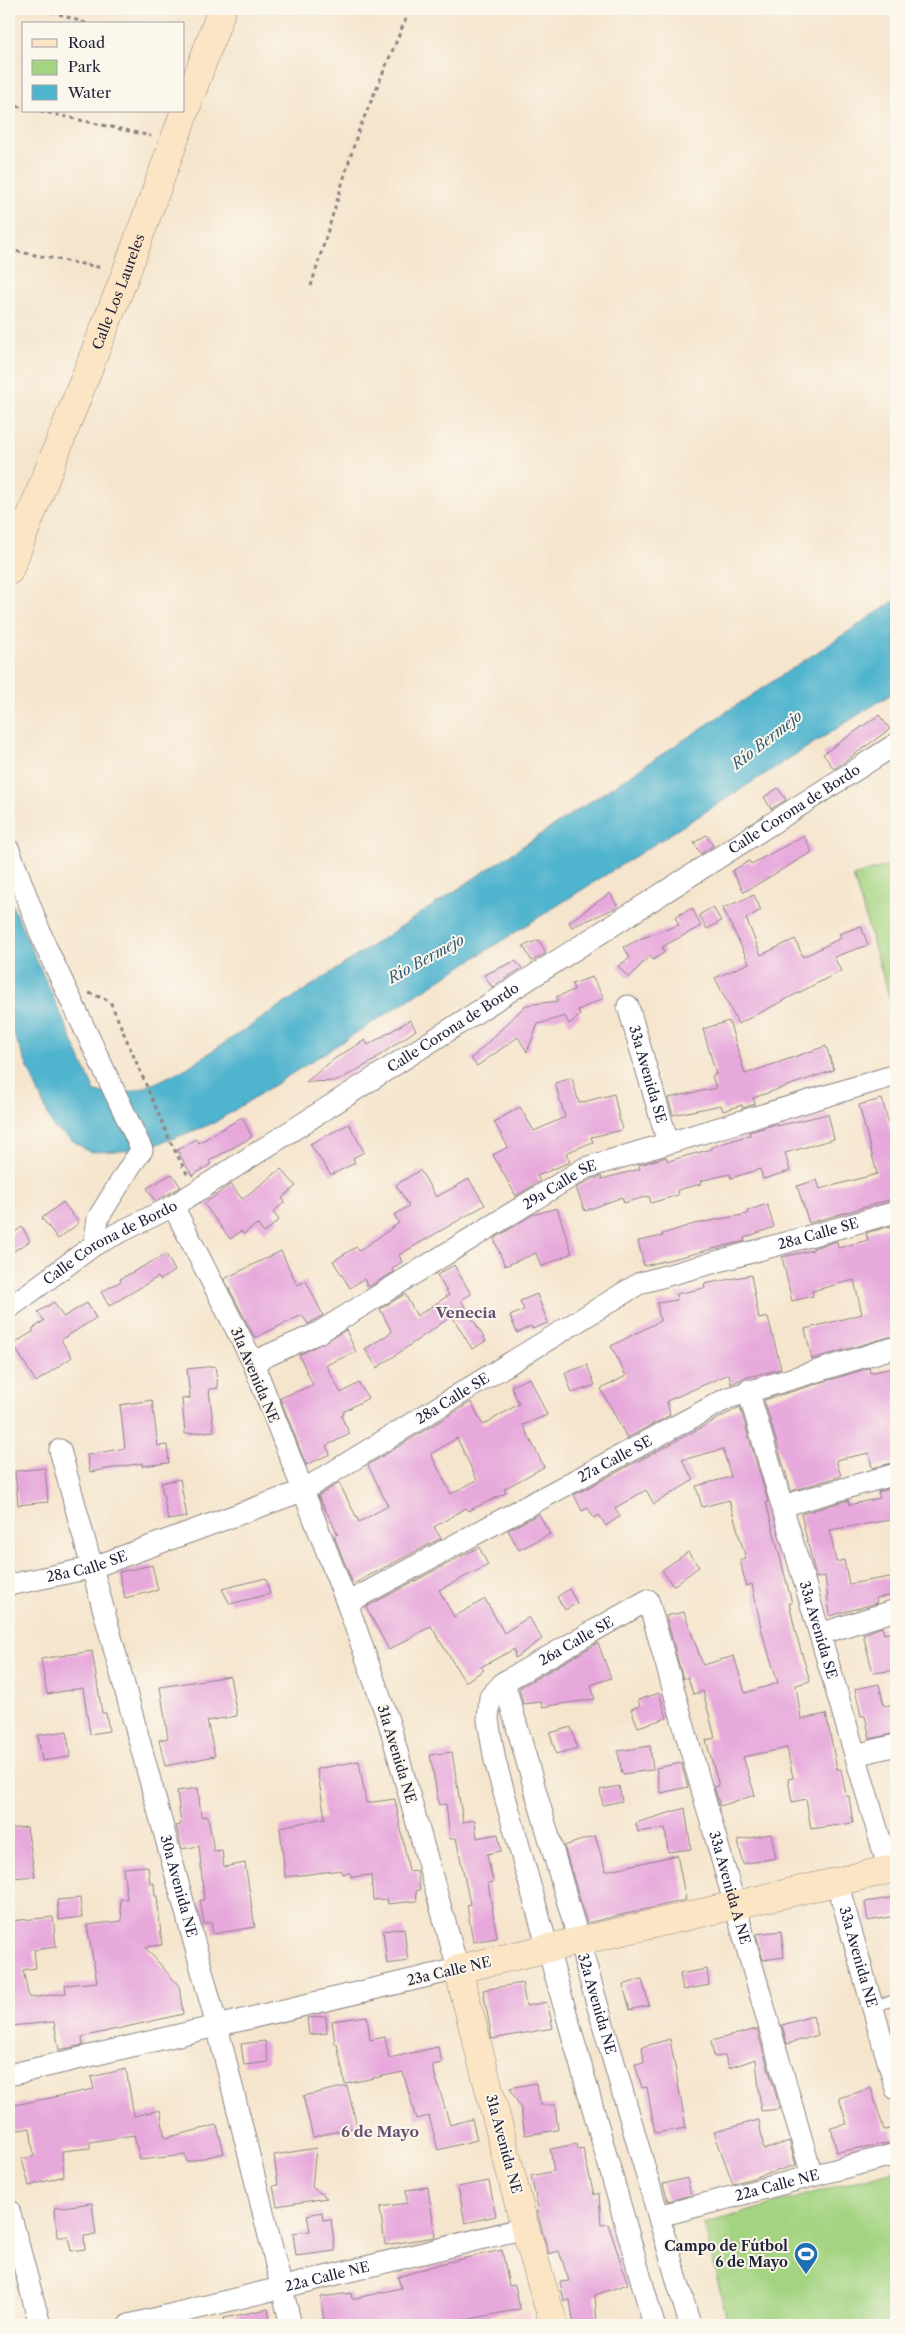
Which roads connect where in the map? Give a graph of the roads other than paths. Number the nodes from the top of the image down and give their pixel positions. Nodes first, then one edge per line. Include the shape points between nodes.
1 (222, 9) edge
2 (185, 111) edge
3 (185, 112) edge
4 (9, 571) edge
5 (896, 744) edge
6 (9, 850) edge
7 (628, 1006) dead end
8 (895, 1078) edge
9 (668, 1143) junction
10 (173, 1206) junction
11 (896, 1212) edge
12 (94, 1245) junction
13 (9, 1308) edge
14 (896, 1347) edge
15 (253, 1362) junction
16 (748, 1390) junction
17 (60, 1450) dead end
18 (896, 1474) edge
19 (302, 1491) junction
20 (782, 1506) junction
21 (91, 1568) junction
22 (9, 1585) edge
23 (648, 1600) joint
24 (347, 1603) junction
25 (896, 1610) edge
26 (820, 1634) junction
27 (504, 1682) junction
28 (896, 1745) edge
29 (856, 1756) junction
30 (893, 1869) edge
31 (837, 1882) junction
32 (735, 1906) junction
33 (579, 1941) junction
34 (458, 1969) junction
35 (896, 2000) edge
36 (872, 2006) junction
37 (217, 2026) junction
38 (9, 2075) edge
39 (896, 2090) edge
40 (896, 2154) edge
41 (812, 2176) junction
42 (9, 2210) edge
43 (659, 2216) junction
44 (525, 2228) junction
45 (282, 2286) junction
46 (40, 2325) edge
47 (129, 2325) edge
48 (291, 2325) edge
49 (554, 2325) edge
50 (654, 2325) edge
51 (690, 2325) edge

1 - 2 street, Calle Los Laureles
3 - 4 street, Calle Los Laureles via 126,273
5 - 10 street, Calle Corona de Bordo
6 - 12 street via 45,945 142,1150 98,1218
7 - 9 street, 33a Avenida SE
8 - 9 street, 29a Calle SE
9 - 15 street, 29a Calle SE via 585,1168 318,1333
10 - 12 street, Calle Corona de Bordo
10 - 15 street, 31a Avenida NE
11 - 19 street, 28a Calle SE via 640,1283
12 - 13 street, Calle Corona de Bordo
14 - 16 street, 27a Calle SE
15 - 19 street, 31a Avenida NE
16 - 20 street, 33a Avenida SE
16 - 24 street, 27a Calle SE
17 - 21 street, 30a Avenida NE
18 - 20 street
19 - 21 street, 28a Calle SE
19 - 24 street, 31a Avenida NE
20 - 26 street, 33a Avenida SE
21 - 22 street, 28a Calle SE
21 - 37 street, 30a Avenida NE
23 - 27 street, 26a Calle SE
23 - 32 street, 33a Avenida A NE
24 - 34 street, 31a Avenida NE via 389,1723
25 - 26 street
26 - 29 street, 33a Avenida SE
27 - 33 street, 32a Avenida NE
27 - 50 street via 490,1697 489,1704 488,1720 495,1761
28 - 29 street
29 - 30 street, 33a Avenida SE
30 - 31 street, 23a Calle NE
31 - 32 street, 23a Calle NE
31 - 36 street, 33a Avenida NE
32 - 33 street, 23a Calle NE
32 - 41 street, 33a Avenida A NE
33 - 34 street, 23a Calle NE
33 - 43 street, 32a Avenida NE
34 - 37 street, 23a Calle NE
34 - 44 street, 31a Avenida NE
35 - 36 lane
36 - 39 street, 33a Avenida NE
37 - 38 street, 23a Calle NE
37 - 45 street, 30a Avenida NE
40 - 41 street, 22a Calle NE
41 - 43 street, 22a Calle NE
42 - 46 street
43 - 51 street, 32a Avenida NE
44 - 45 street, 22a Calle NE
44 - 49 street, 31a Avenida NE
45 - 47 street, 22a Calle NE
45 - 48 street, 30a Avenida NE

